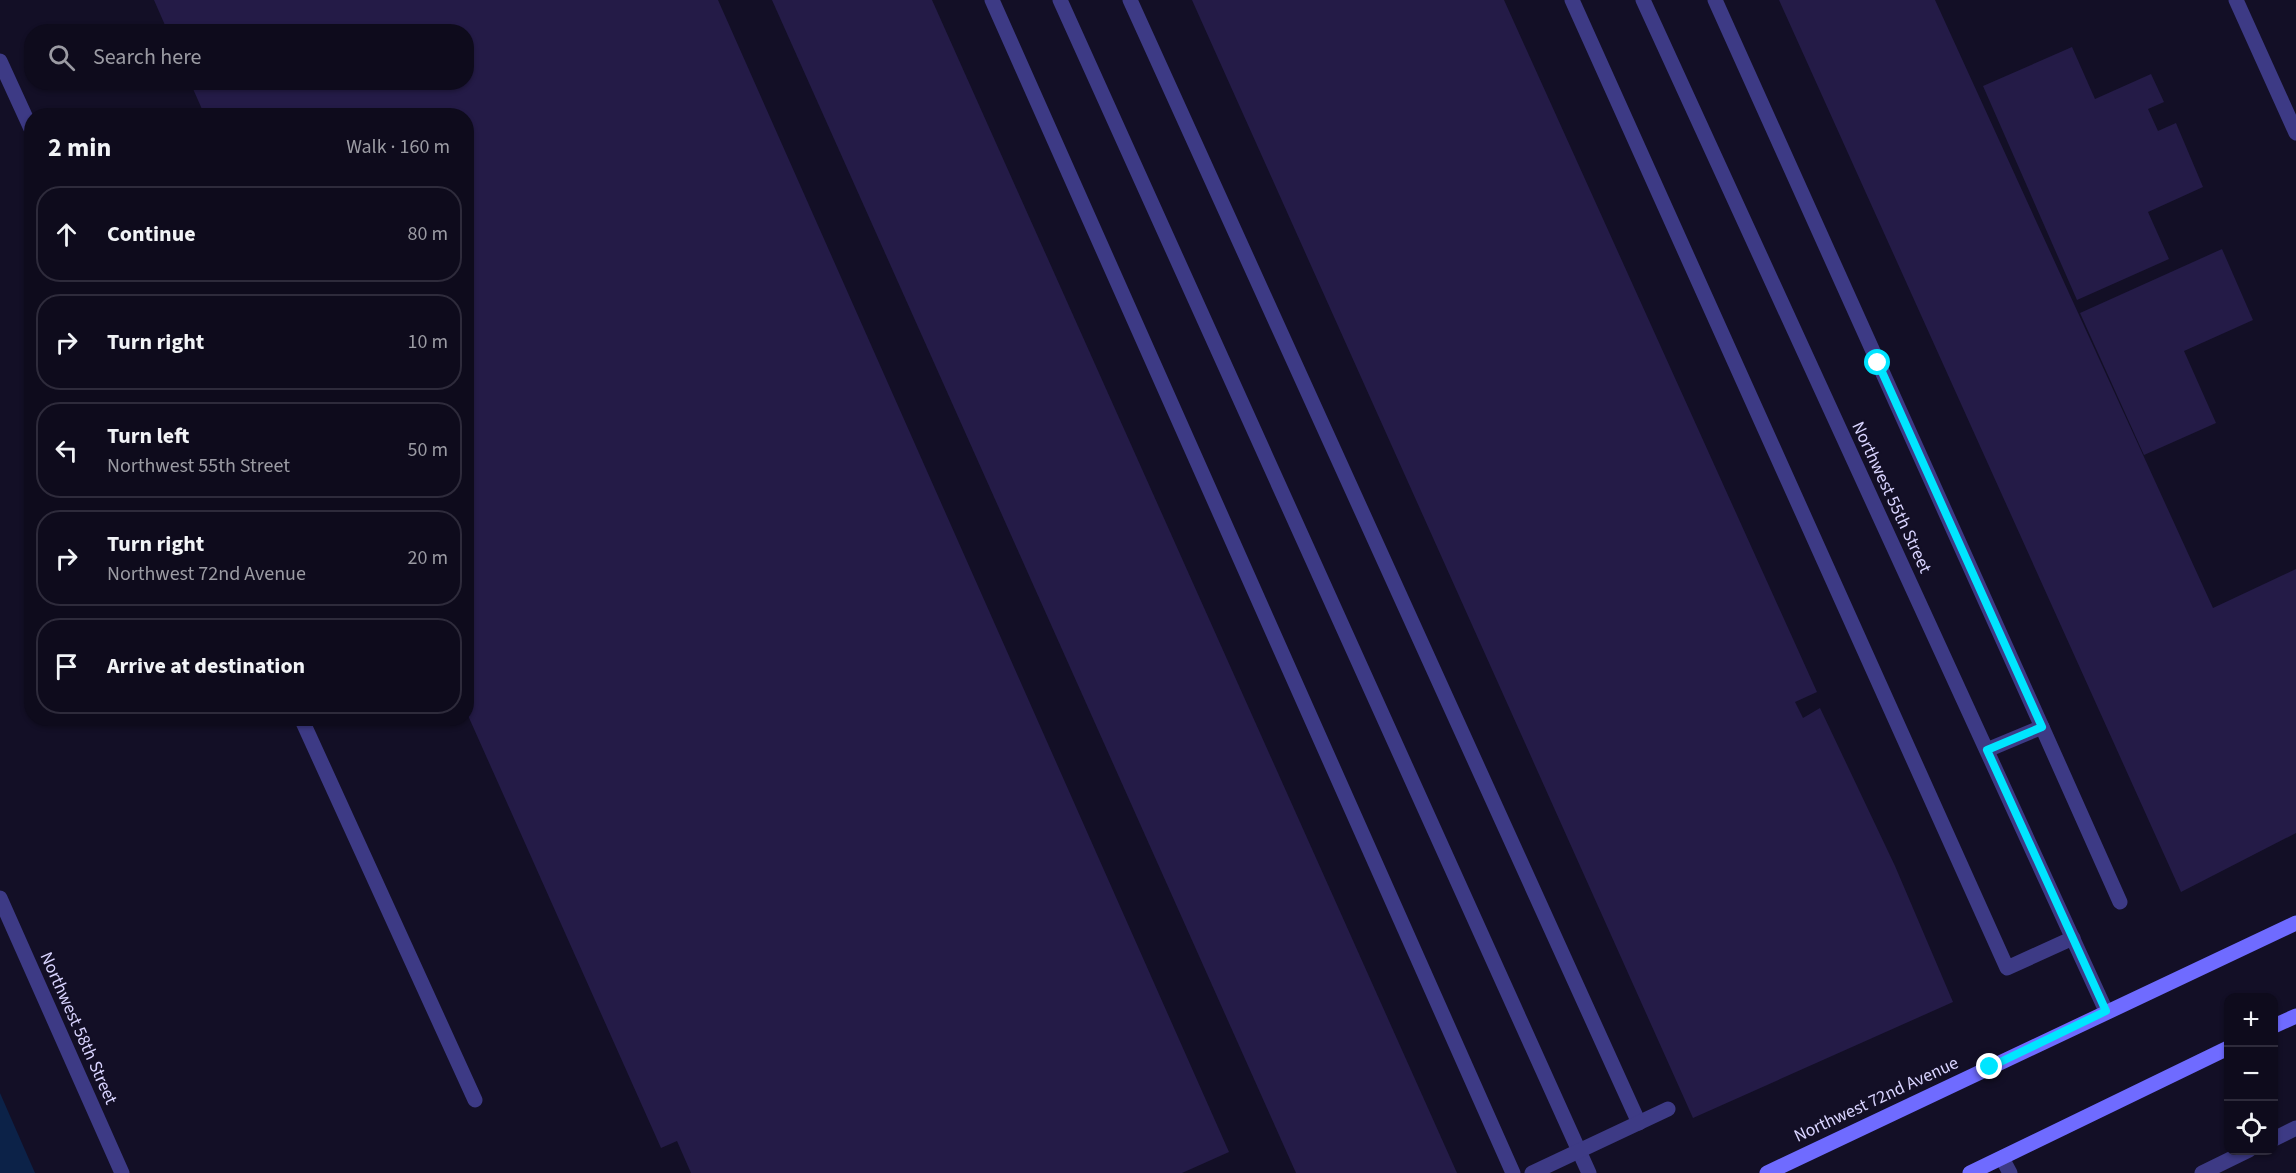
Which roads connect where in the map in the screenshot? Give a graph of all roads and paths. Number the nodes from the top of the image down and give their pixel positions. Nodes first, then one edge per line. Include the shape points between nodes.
1 (992, 0) edge
2 (1060, 0) edge
3 (1130, 0) edge
4 (1572, 0) edge
5 (1643, 0) edge
6 (1715, 0) edge
7 (2236, 0) edge
8 (0, 61) edge
9 (24, 114) edge
10 (2296, 133) edge
11 (305, 726) edge
12 (2042, 727) junction
13 (1987, 750) junction
14 (0, 898) edge
15 (2120, 902) dead end
16 (2296, 923) edge
17 (2073, 938) junction
18 (2106, 1011) junction
19 (2296, 1016) edge
20 (2278, 1024) edge
21 (2224, 1050) edge
22 (475, 1100) dead end
23 (1668, 1109) dead end
24 (1639, 1123) junction
25 (2296, 1128) edge
26 (2278, 1137) edge
27 (1580, 1151) junction
28 (2239, 1155) edge
29 (2002, 1158) junction
30 (122, 1173) edge
31 (1513, 1173) edge
32 (1532, 1173) edge
33 (1589, 1173) edge
34 (1767, 1173) edge
35 (1970, 1173) edge
36 (2010, 1173) edge
37 (2202, 1173) edge

1 - 31 street
2 - 27 street
3 - 24 street
4 - 17 street via 2007,968
5 - 13 street, Northwest 55th Street
6 - 12 street
7 - 10 street
8 - 9 street
11 - 22 street
12 - 13 street
12 - 15 street
13 - 17 street, Northwest 55th Street
14 - 30 street, Northwest 58th Street
16 - 18 main road, Northwest 72nd Avenue
17 - 18 street, Northwest 55th Street
18 - 34 main road, Northwest 72nd Avenue
19 - 20 main road
21 - 29 main road
23 - 24 street
24 - 27 street
25 - 26 street
27 - 32 street
27 - 33 street
28 - 37 street
29 - 35 main road
29 - 36 street

